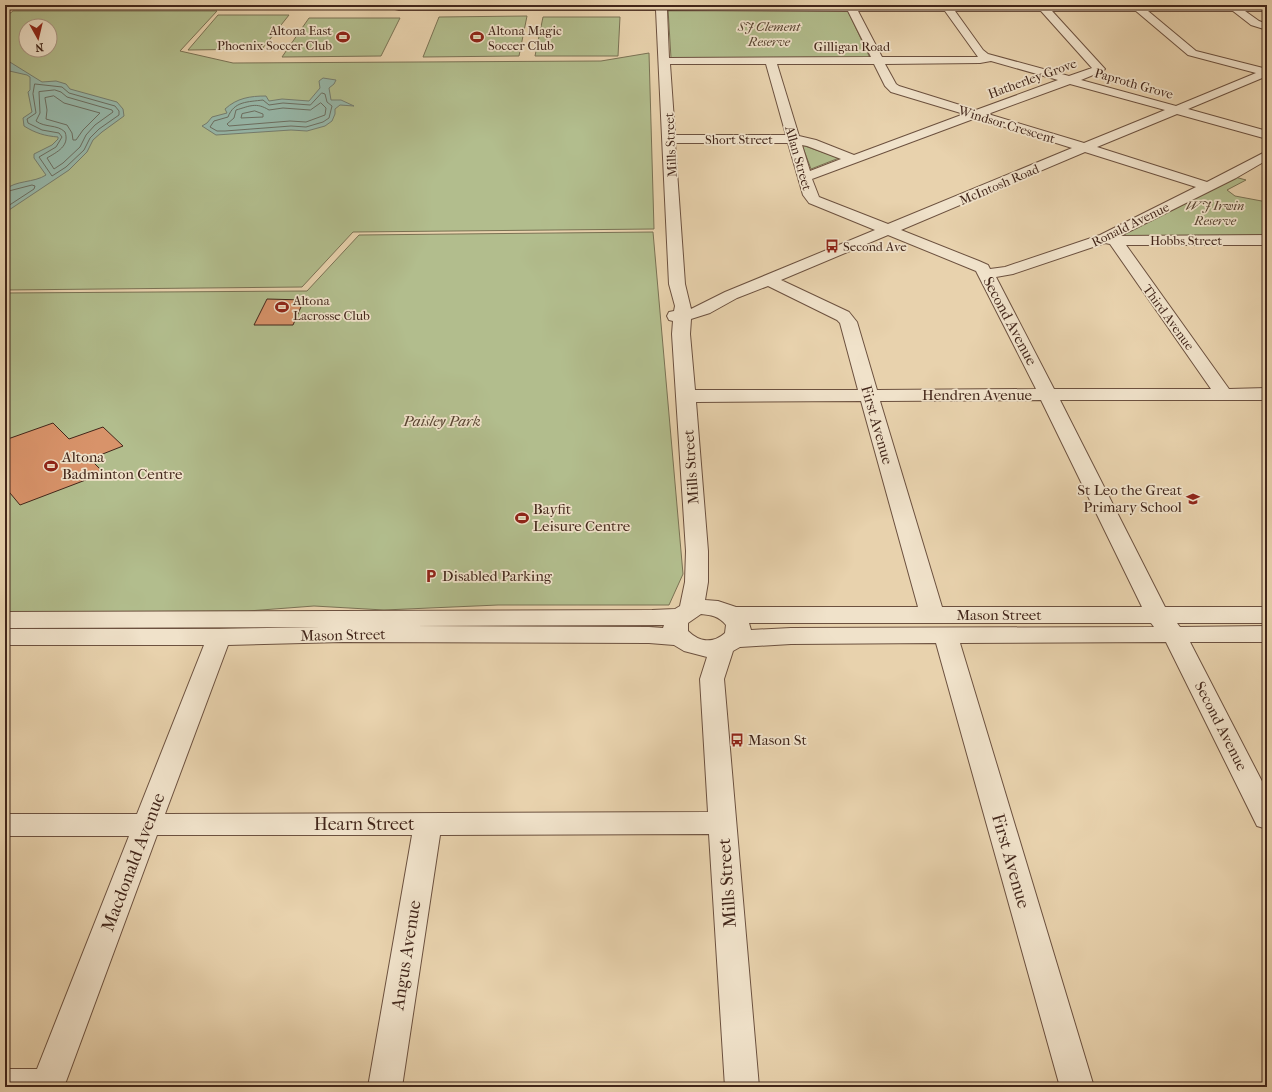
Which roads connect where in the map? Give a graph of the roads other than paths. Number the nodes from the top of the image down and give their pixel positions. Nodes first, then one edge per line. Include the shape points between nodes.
1 (399, 7) dead end
2 (851, 7) junction
3 (947, 7) junction
4 (664, 8) junction
5 (1043, 8) junction
6 (1139, 8) junction
7 (1235, 8) junction
8 (1267, 8) edge
9 (1267, 27) edge
10 (992, 58) junction
11 (771, 60) junction
12 (878, 60) junction
13 (664, 61) junction
14 (1267, 72) edge
15 (1070, 80) junction
16 (1177, 110) junction
17 (977, 114) junction
18 (1267, 135) edge
19 (670, 139) junction
20 (794, 139) junction
21 (1085, 148) junction
22 (1267, 155) edge
23 (854, 159) junction
24 (805, 177) junction
25 (1207, 186) junction
26 (888, 230) junction
27 (1110, 239) junction
28 (1265, 243) edge
29 (986, 274) junction
30 (768, 280) junction
31 (679, 316) junction
32 (1048, 394) junction
33 (1224, 394) junction
34 (1267, 394) edge
35 (869, 395) junction
36 (686, 396) junction
37 (697, 577) junction
38 (725, 612) junction
39 (1158, 615) junction
40 (1267, 615) edge
41 (5, 620) edge
42 (345, 626) junction
43 (939, 626) junction
44 (686, 627) junction
45 (1267, 634) edge
46 (1174, 635) junction
47 (5, 637) edge
48 (219, 637) junction
49 (728, 643) junction
50 (712, 679) junction
51 (1267, 818) edge
52 (428, 823) junction
53 (723, 823) junction
54 (5, 825) edge
55 (147, 825) junction
56 (5, 1085) edge
57 (48, 1086) edge
58 (385, 1087) edge
59 (742, 1087) edge
60 (1077, 1087) edge

1 - 4 street
2 - 3 street
2 - 4 street
2 - 12 street, Windsor Crescent
3 - 5 street
3 - 10 street, Paproth Grove via 979,52
4 - 13 street, Mills Street via 660,10
5 - 6 street
5 - 15 street, Hatherley Grove via 1099,68
6 - 7 street
6 - 14 street via 1192,53
7 - 8 street
7 - 9 street via 1255,23
10 - 12 street, Gilligan Road
10 - 15 street, Paproth Grove
11 - 12 street, Gilligan Road
11 - 13 street, Gilligan Road
11 - 20 street, Allan Street
12 - 17 street, Windsor Crescent via 895,89
13 - 19 street, Mills Street
14 - 16 street, McIntosh Road
15 - 16 street, Paproth Grove
15 - 17 street, Hatherley Grove
16 - 18 street, Paproth Grove
16 - 21 street, McIntosh Road
17 - 21 street, Windsor Crescent
17 - 23 street, Hatherley Grove
19 - 20 street, Short Street
19 - 31 street, Mills Street
20 - 23 street, Short Street
20 - 24 street, Allan Street
21 - 25 street, Windsor Crescent
21 - 26 street, McIntosh Road
22 - 25 street, Ronald Avenue
23 - 24 street, Hatherley Grove
24 - 26 street, Allan Street via 810,196 814,200
25 - 27 street, Ronald Avenue
26 - 29 street, Second Avenue via 982,268
26 - 30 street, McIntosh Road
27 - 28 street, Hobbs Street
27 - 29 street, Ronald Avenue via 1008,271
27 - 33 street, Third Avenue
29 - 32 street, Second Avenue
30 - 31 street, McIntosh Road via 731,295 702,311
30 - 35 street, First Avenue via 842,316 848,322
31 - 36 street, Mills Street
32 - 33 street, Hendren Avenue
32 - 35 street, Hendren Avenue
32 - 39 street, Second Avenue
33 - 34 street, Hendren Avenue
35 - 36 street, Hendren Avenue
35 - 43 street, First Avenue
36 - 37 street, Mills Street
37 - 38 street
37 - 44 street, Mills Street via 695,597
38 - 43 street, Mason Street
38 - 44 street via 709,607
38 - 49 street via 737,621 739,627 738,633
39 - 40 street, Mason Street
39 - 43 street, Mason Street
39 - 46 street, Second Avenue
41 - 42 street, Mason Street
42 - 44 street, Mason Street via 649,635
42 - 48 street, Mason Street
43 - 46 street, Mason Street
43 - 49 street, Mason Street
43 - 60 street, First Avenue
44 - 49 street via 704,648
44 - 50 street, Mills Street
45 - 46 street, Mason Street
46 - 51 street, Second Avenue
47 - 48 street, Mason Street
48 - 55 street, Macdonald Avenue
49 - 50 street, Mills Street
50 - 53 street, Mills Street
52 - 53 street, Hearn Street
52 - 55 street, Hearn Street
52 - 58 street, Angus Avenue
53 - 59 street, Mills Street
54 - 55 street, Hearn Street
55 - 57 street, Macdonald Avenue
56 - 57 street

